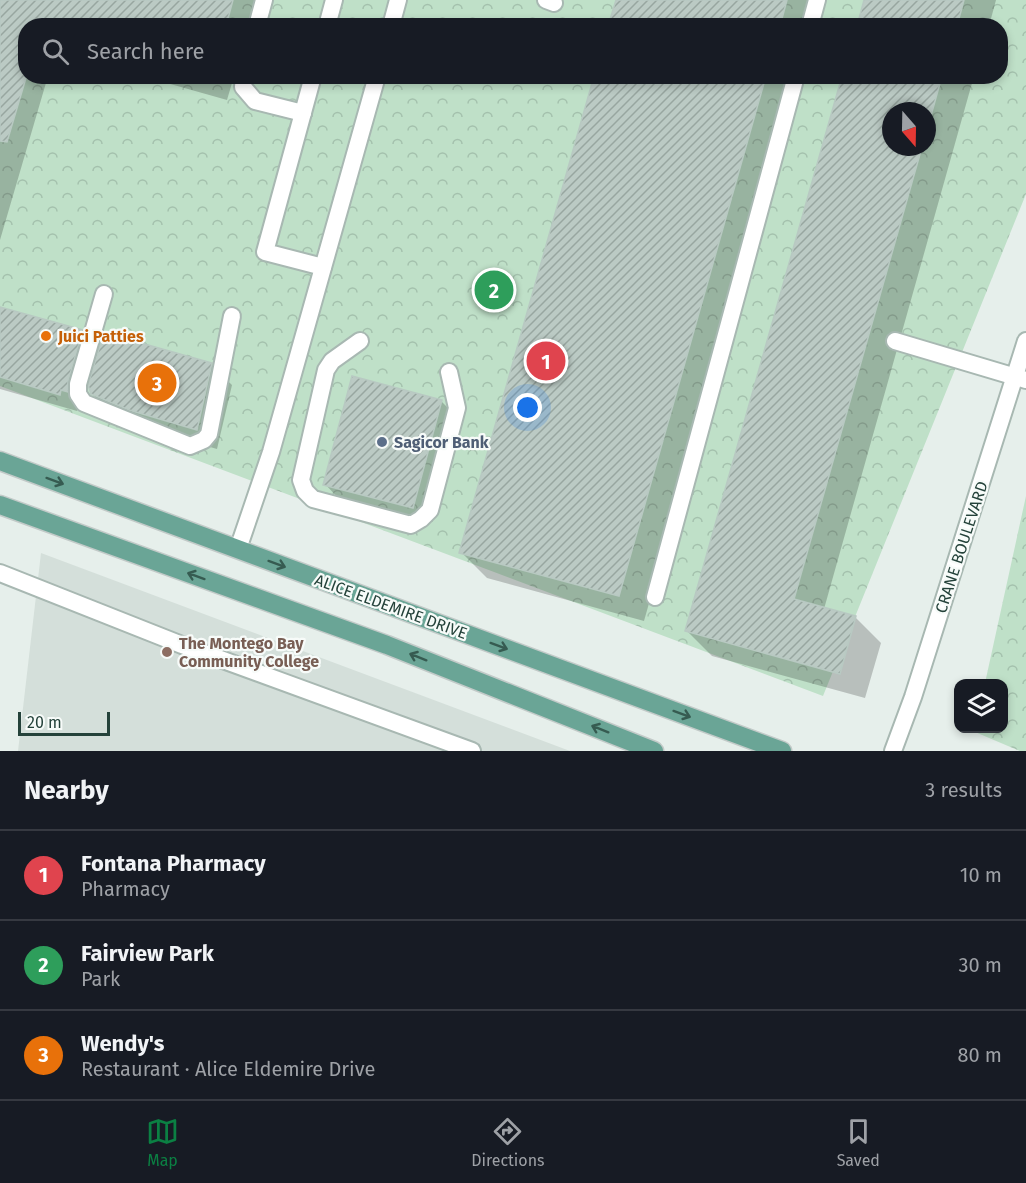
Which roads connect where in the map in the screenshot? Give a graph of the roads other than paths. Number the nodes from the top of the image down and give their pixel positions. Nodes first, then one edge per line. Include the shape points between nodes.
1 (264, 0) edge
2 (334, 0) edge
3 (398, 0) edge
4 (817, 0) edge
5 (259, 18) edge
6 (329, 18) edge
7 (393, 18) edge
8 (812, 18) edge
9 (243, 84) edge
10 (311, 84) edge
11 (375, 84) edge
12 (794, 84) edge
13 (303, 113) junction
14 (323, 267) junction
15 (104, 294) dead end
16 (232, 316) dead end
17 (360, 341) dead end
18 (895, 341) dead end
19 (1026, 341) edge
20 (449, 372) dead end
21 (1021, 379) edge
22 (0, 461) edge
23 (0, 505) edge
24 (238, 549) junction
25 (0, 573) edge
26 (655, 597) dead end
27 (472, 751) edge
28 (654, 751) edge
29 (782, 751) edge
30 (893, 751) edge

1 - 5 lane
2 - 6 lane
3 - 7 lane
4 - 8 lane
9 - 13 lane via 255,100
10 - 13 lane
11 - 14 lane
12 - 26 lane
13 - 14 lane via 265,252
14 - 24 lane via 271,452
15 - 16 lane via 78,384 81,399 190,446 209,434
17 - 20 lane via 326,370 301,480 313,499 411,525 421,519 430,510 457,408
18 - 21 lane
19 - 21 lane, CRANE BOULEVARD
21 - 30 lane, CRANE BOULEVARD
22 -> 24 main road, ALICE ELDEMIRE DRIVE
28 -> 23 main road via 387,645
24 -> 29 main road, ALICE ELDEMIRE DRIVE
25 - 27 lane via 182,645

